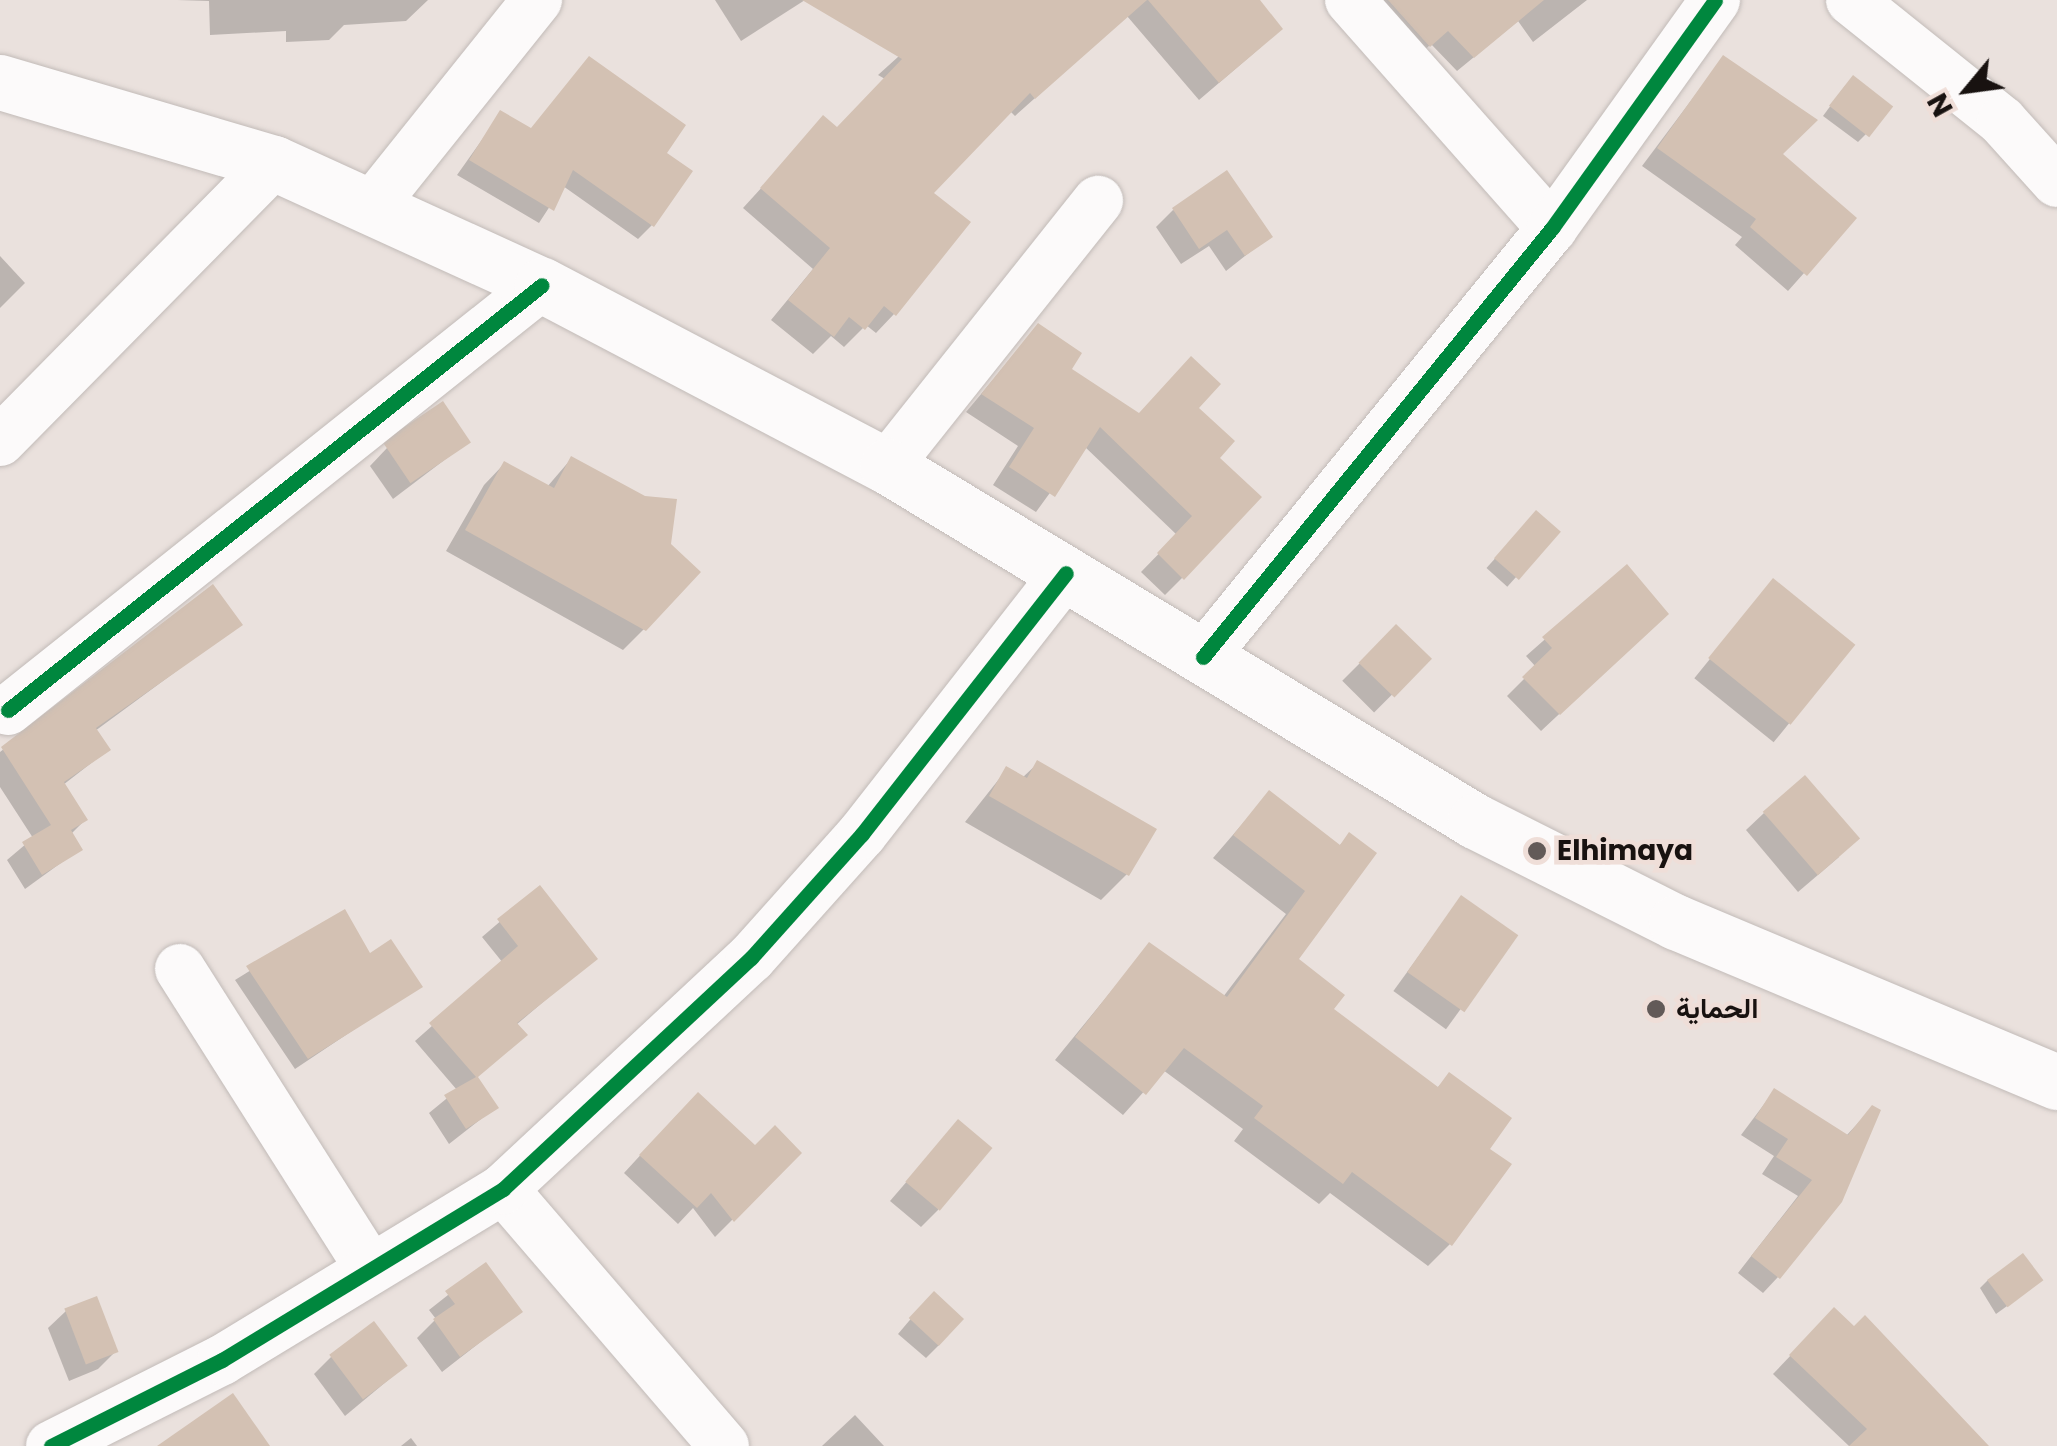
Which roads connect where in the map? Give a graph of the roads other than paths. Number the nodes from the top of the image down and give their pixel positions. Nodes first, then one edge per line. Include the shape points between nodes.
1 (537, 0) edge
2 (1350, 0) edge
3 (1715, 0) edge
4 (1852, 0) edge
5 (0, 82) edge
6 (274, 163) junction
7 (2057, 182) edge
8 (1098, 201) dead end
9 (372, 206) junction
10 (1552, 228) junction
11 (542, 285) junction
12 (0, 441) edge
13 (887, 466) junction
14 (1066, 573) junction
15 (1203, 657) junction
16 (8, 710) dead end
17 (180, 968) dead end
18 (2057, 1082) edge
19 (503, 1189) junction
20 (369, 1267) junction
21 (51, 1446) edge
22 (724, 1446) edge

1 - 9 street
2 - 10 street
3 - 10 street
4 - 7 street via 2002,121
5 - 6 main road
6 - 9 main road
6 - 12 street
8 - 13 street
9 - 11 main road
10 - 15 street
11 - 13 main road
11 - 16 street
13 - 14 main road
14 - 15 main road
14 - 19 street via 862,834 751,958
15 - 18 main road via 1476,820 1676,922
17 - 20 street
19 - 20 street
19 - 22 street
20 - 21 street via 222,1360

